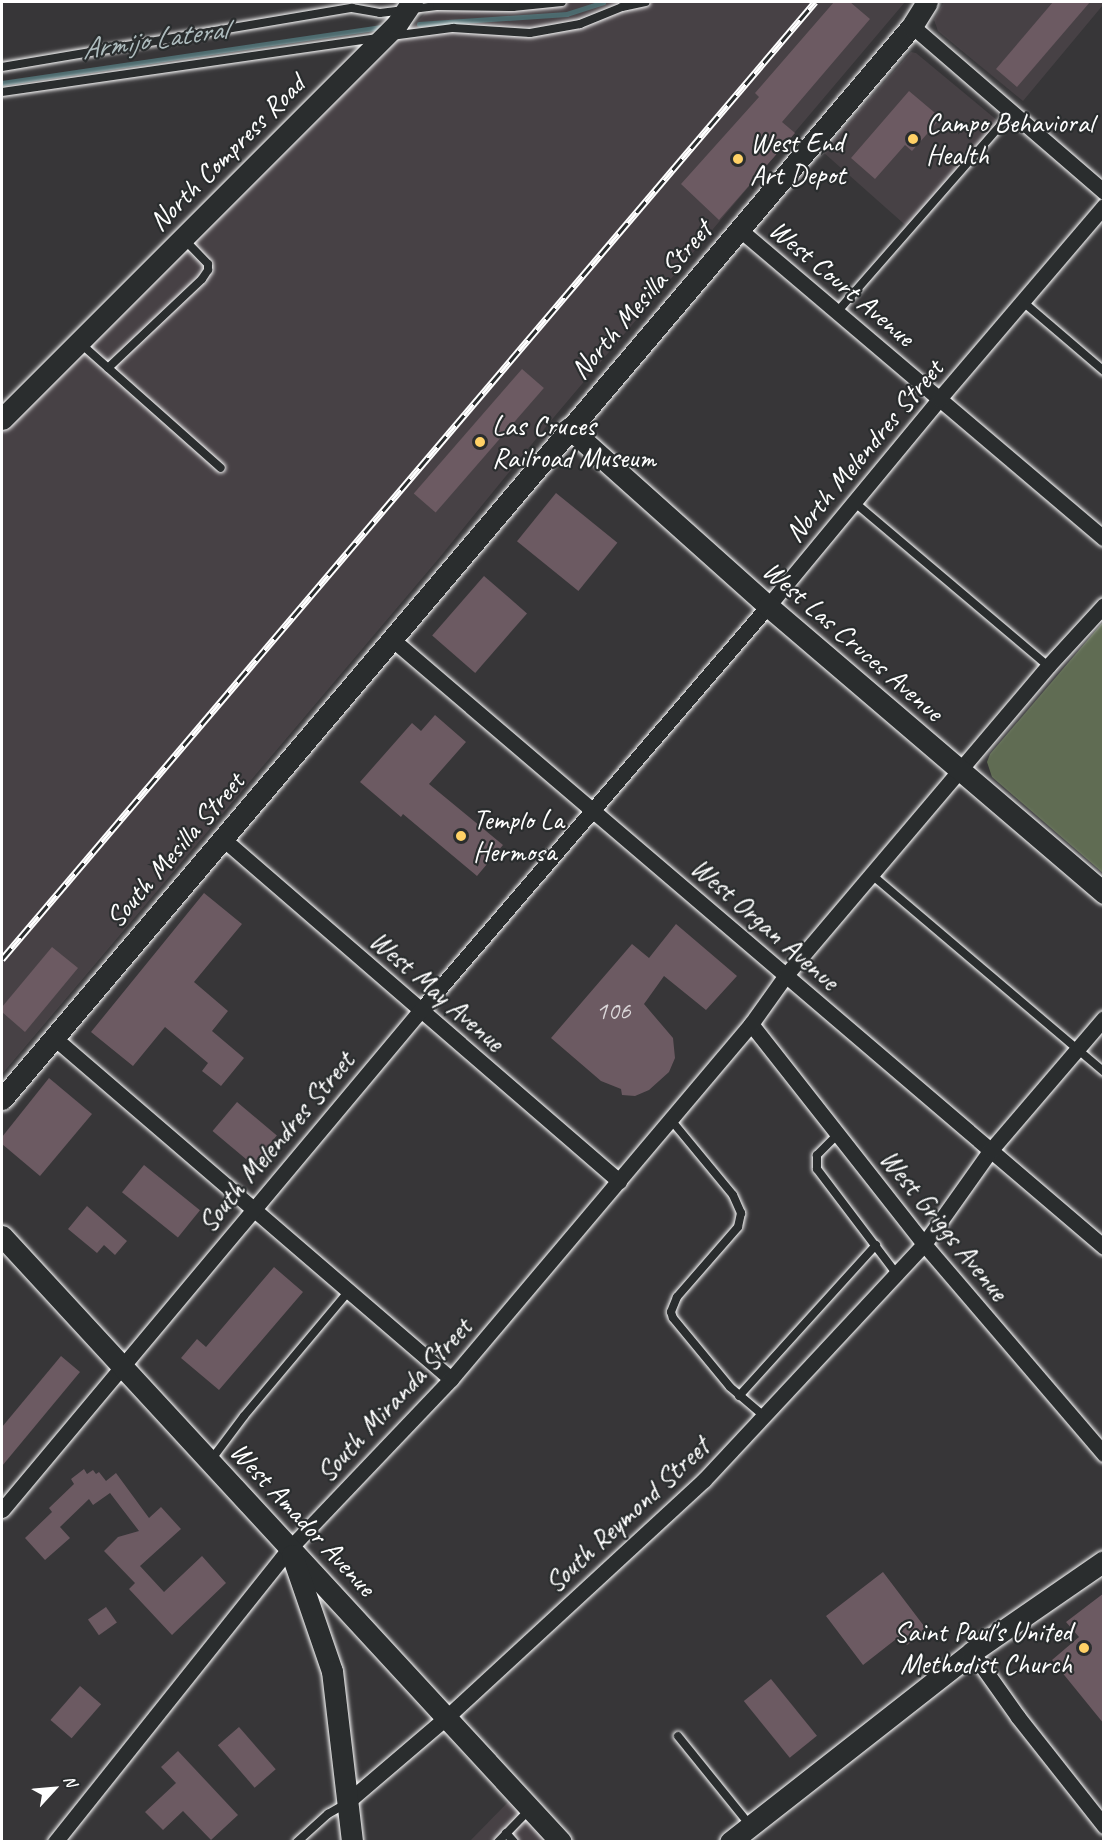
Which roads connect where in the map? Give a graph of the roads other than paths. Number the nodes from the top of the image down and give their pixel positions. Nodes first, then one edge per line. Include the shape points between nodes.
1 (562, 2) edge
2 (645, 2) edge
3 (927, 2) edge
4 (409, 5) edge
5 (912, 26) junction
6 (384, 37) junction
7 (2, 67) edge
8 (2, 92) edge
9 (1011, 113) junction
10 (1104, 192) edge
11 (1104, 206) edge
12 (739, 229) junction
13 (183, 238) junction
14 (1022, 301) junction
15 (837, 312) junction
16 (79, 342) junction
17 (108, 368) junction
18 (1104, 371) edge
19 (939, 399) junction
20 (2, 419) edge
21 (569, 428) junction
22 (221, 468) dead end
23 (854, 502) junction
24 (1104, 538) edge
25 (1104, 605) edge
26 (768, 606) junction
27 (393, 640) junction
28 (1048, 666) junction
29 (960, 771) junction
30 (593, 810) junction
31 (222, 838) junction
32 (872, 875) junction
33 (1104, 894) edge
34 (786, 975) junction
35 (420, 1011) junction
36 (1104, 1018) edge
37 (751, 1024) junction
38 (52, 1036) junction
39 (1078, 1049) junction
40 (1104, 1071) edge
41 (2, 1099) edge
42 (671, 1120) junction
43 (838, 1134) junction
44 (990, 1151) junction
45 (619, 1181) junction
46 (255, 1208) junction
47 (2, 1236) edge
48 (924, 1244) junction
49 (876, 1245) junction
50 (1104, 1247) edge
51 (897, 1274) junction
52 (349, 1291) junction
53 (123, 1366) junction
54 (451, 1379) junction
55 (739, 1396) junction
56 (764, 1416) junction
57 (1104, 1454) edge
58 (210, 1461) junction
59 (2, 1510) edge
60 (290, 1548) junction
61 (1104, 1561) edge
62 (972, 1652) junction
63 (448, 1716) junction
64 (678, 1736) dead end
65 (346, 1803) junction
66 (531, 1808) junction
67 (751, 1826) junction
68 (1104, 1826) edge
69 (506, 1833) junction
70 (56, 1842) edge
71 (297, 1842) edge
72 (352, 1842) edge
73 (498, 1842) edge
74 (514, 1842) edge
75 (561, 1842) edge
76 (730, 1842) edge

1 - 4 lane via 513,7
2 - 6 lane via 580,24 530,33 453,28
3 - 5 street, North Mesilla Street
4 - 6 street, North Compress Road
4 - 7 lane via 380,13 352,8
5 - 9 street
5 - 12 street, North Mesilla Street
6 - 8 lane
6 - 13 street, North Compress Road
9 - 10 street
9 - 15 lane
11 - 14 street, North Melendres Street
12 - 15 street, West Court Avenue
12 - 21 street, North Mesilla Street
13 - 16 street, North Compress Road
13 - 17 lane via 208,264 208,270
14 - 18 lane
14 - 19 street, North Melendres Street
15 - 19 street, West Court Avenue
16 - 17 lane
16 - 20 street, North Compress Road
17 - 22 lane
19 - 23 street, North Melendres Street
19 - 24 street, West Court Avenue
21 - 26 street, West Las Cruces Avenue
21 - 27 street, North Mesilla Street
23 - 26 street, North Melendres Street
23 - 28 lane
25 - 28 street, South Miranda Street
26 - 29 street, West Las Cruces Avenue
26 - 30 street, North Melendres Street
27 - 30 street, West Organ Avenue
27 - 31 street, South Mesilla Street
28 - 29 street, South Miranda Street
29 - 32 street, South Miranda Street
29 - 33 street, West Las Cruces Avenue
30 - 34 street, West Organ Avenue
30 - 35 street, South Melendres Street
31 - 35 street, West May Avenue
31 - 38 street, South Mesilla Street
32 - 34 street, South Miranda Street
32 - 39 lane
34 - 37 street, South Miranda Street
34 - 44 street, West Organ Avenue
35 - 45 street, West May Avenue
35 - 46 street, South Melendres Street
36 - 39 street, South Reymond Street
37 - 42 street, South Miranda Street
37 - 43 street, West Griggs Avenue
38 - 41 street, South Mesilla Street
38 - 46 street
39 - 40 lane
39 - 44 street, South Reymond Street
42 - 45 street, South Miranda Street
42 - 55 lane via 733,1195 741,1213 738,1227 677,1297 671,1312
43 - 48 street, West Griggs Avenue
43 - 49 lane via 817,1155 817,1169
44 - 48 street, South Reymond Street
44 - 50 street, West Organ Avenue
45 - 54 street, South Miranda Street
46 - 52 street
46 - 53 street, South Melendres Street
47 - 53 street, West Amador Avenue
48 - 51 street, South Reymond Street
48 - 57 street, West Griggs Avenue
49 - 51 lane
49 - 55 lane
51 - 56 street, South Reymond Street
52 - 54 street
52 - 58 lane
53 - 58 street, West Amador Avenue
53 - 59 street, South Melendres Street
54 - 60 street, South Miranda Street
55 - 56 lane
56 - 63 street, South Reymond Street via 704,1480
58 - 60 street, West Amador Avenue
60 - 63 street, West Amador Avenue
60 - 65 street via 332,1671
60 - 70 street, South Miranda Street
61 - 62 street
62 - 67 street
62 - 68 street via 1018,1718
63 - 65 street, South Reymond Street
63 - 66 street, West Amador Avenue
64 - 67 lane
65 - 71 lane
65 - 72 street
66 - 69 lane
66 - 75 street, West Amador Avenue
67 - 76 street
69 - 73 lane
69 - 74 lane

